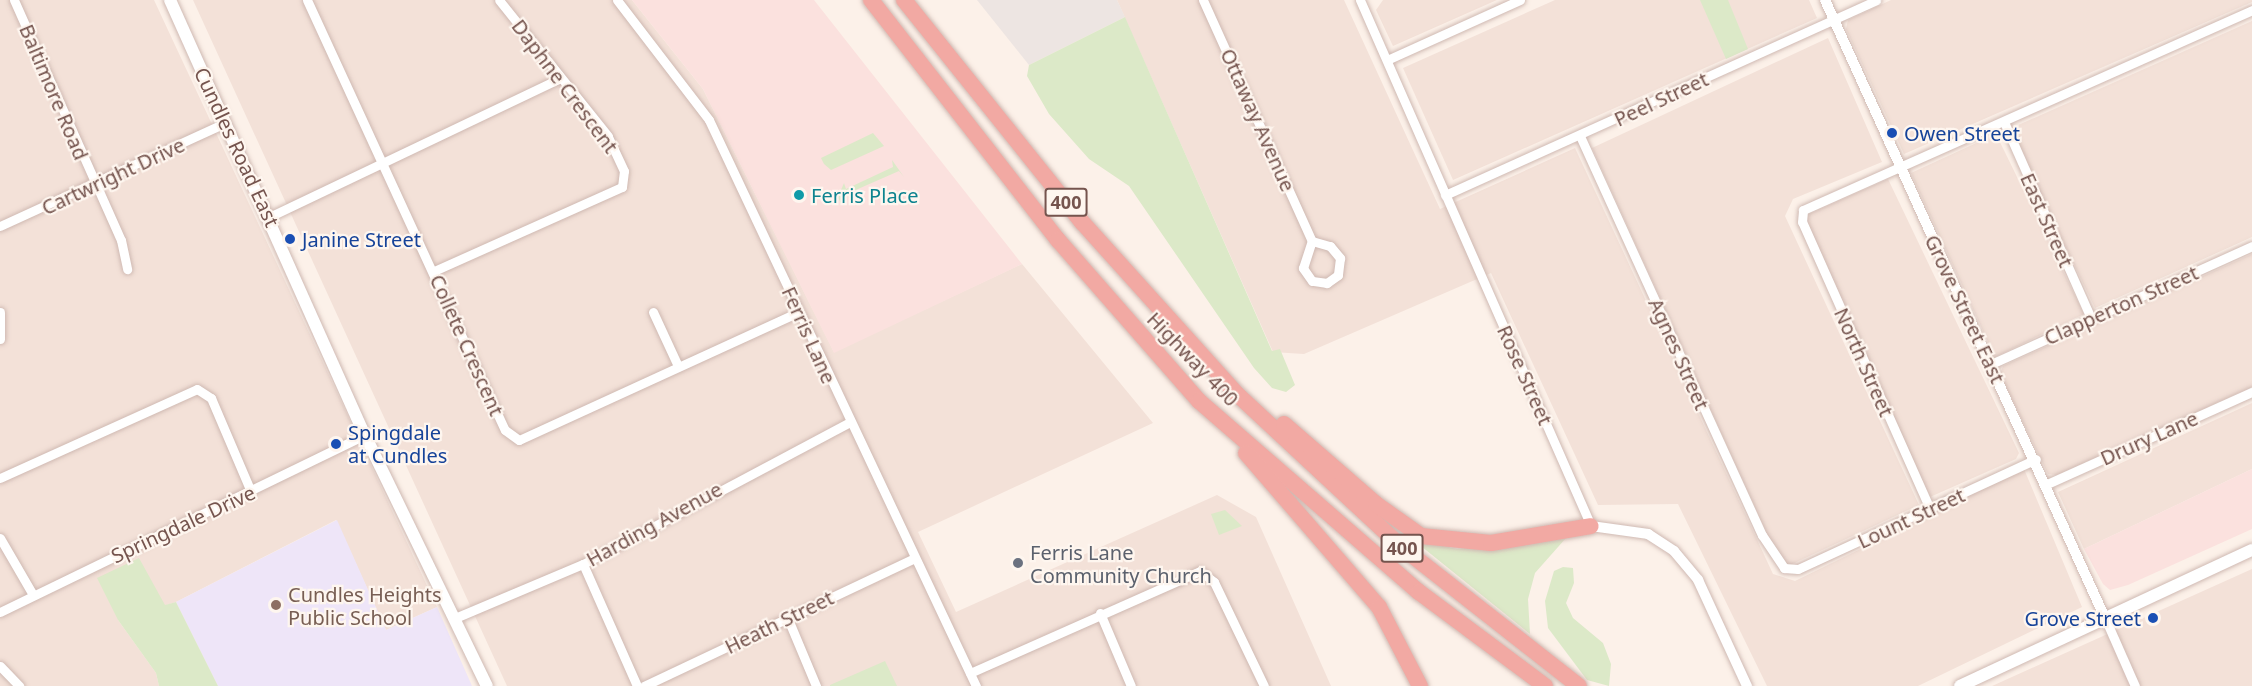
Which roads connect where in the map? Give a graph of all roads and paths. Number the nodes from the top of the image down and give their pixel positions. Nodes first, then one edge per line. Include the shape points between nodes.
1 (14, 0) edge
2 (170, 0) edge
3 (307, 0) edge
4 (499, 0) edge
5 (617, 0) edge
6 (871, 0) edge
7 (904, 0) edge
8 (1203, 0) edge
9 (1360, 0) edge
10 (1520, 0) edge
11 (1824, 0) edge
12 (1876, 0) edge
13 (2252, 10) edge
14 (1833, 20) junction
15 (1387, 60) junction
16 (561, 78) junction
17 (2004, 122) junction
18 (225, 123) junction
19 (1580, 136) junction
20 (383, 166) junction
21 (1898, 168) junction
22 (94, 184) junction
23 (1445, 195) junction
24 (269, 217) junction
25 (0, 226) edge
26 (1312, 241) junction
27 (2252, 246) edge
28 (127, 269) dead end
29 (434, 271) junction
30 (0, 312) edge
31 (652, 312) dead end
32 (797, 313) junction
33 (2091, 318) junction
34 (0, 339) edge
35 (1991, 364) junction
36 (678, 366) junction
37 (2252, 392) edge
38 (1238, 395) junction
39 (1199, 401) junction
40 (848, 423) junction
41 (365, 435) junction
42 (2036, 459) junction
43 (0, 478) edge
44 (2047, 484) junction
45 (251, 492) junction
46 (1930, 509) junction
47 (1591, 526) junction
48 (0, 538) edge
49 (2252, 550) edge
50 (913, 559) junction
51 (583, 564) junction
52 (1784, 568) joint
53 (33, 595) junction
54 (0, 612) edge
55 (1100, 613) junction
56 (455, 618) junction
57 (2105, 618) junction
58 (788, 619) junction
59 (0, 666) edge
60 (970, 673) junction
61 (19, 686) edge
62 (487, 686) edge
63 (637, 686) edge
64 (644, 686) edge
65 (816, 686) edge
66 (976, 686) edge
67 (1131, 686) edge
68 (1264, 686) edge
69 (1420, 686) edge
70 (1545, 686) edge
71 (1579, 686) edge
72 (1747, 686) edge
73 (1960, 686) edge
74 (2135, 686) edge

1 - 22 street, Baltimore Road
2 - 18 main road, Cundles Road East
3 - 20 street, Collete Crescent
4 - 16 street, Daphne Crescent
5 - 32 street, Ferris Lane via 709,120 773,251
6 - 39 highway, Highway 400 / 400 via 1058,240
7 - 38 highway, Highway 400 / 400 via 1089,230
8 - 26 street, Ottaway Avenue
9 - 15 street, Rose Street
10 - 15 street
11 - 14 street, Grove Street East
12 - 14 street, Peel Street
13 - 17 street
14 - 19 street, Peel Street
14 - 21 street, Grove Street East
15 - 23 street, Rose Street
16 - 20 street
16 - 29 street, Daphne Crescent via 619,155 622,186
17 - 21 street
17 - 33 street, East Street
18 - 22 street, Cartwright Drive
18 - 24 main road, Cundles Road East
19 - 23 street, Peel Street
19 - 52 street, Agnes Street via 1761,535
20 - 24 street
20 - 29 street, Collete Crescent
21 - 35 street, Grove Street East
21 - 46 street, North Street via 1801,214
22 - 25 street, Cartwright Drive
22 - 28 street, Baltimore Road via 121,240
23 - 47 street, Rose Street
24 - 41 main road, Cundles Road East
26 - 26 street via 1303,268 1312,280 1327,283 1338,275 1340,258 1330,246
27 - 33 street, Clapperton Street
29 - 36 street, Collete Crescent via 506,430 519,440
30 - 34 street
31 - 36 street
32 - 36 street, Collete Crescent
32 - 40 street, Ferris Lane
33 - 35 street, Clapperton Street
35 - 42 street, Grove Street East
37 - 44 street, Drury Lane
38 - 47 highway via 1279,420 1376,504 1421,536 1491,543
38 - 71 highway, Highway 400 / 400 via 1404,549
39 - 69 highway via 1353,573 1379,607
39 - 70 highway, Highway 400 / 400 via 1419,592
40 - 50 street, Ferris Lane
40 - 51 street, Harding Avenue
41 - 45 street, Springdale Drive
41 - 56 main road, Cundles Road East
42 - 44 street, Grove Street East
42 - 46 street, Lount Street
43 - 45 street via 197,389 211,398
44 - 57 street, Grove Street East
45 - 53 street, Springdale Drive
46 - 52 street, Lount Street via 1798,569
47 - 72 street via 1638,531 1674,551 1698,580
48 - 53 street
49 - 57 main road
50 - 58 street, Heath Street
50 - 60 street, Ferris Lane
51 - 56 street, Harding Avenue
51 - 63 street
53 - 54 street, Springdale Drive
55 - 60 street
55 - 67 street
55 - 68 street via 1187,573 1207,574
56 - 62 main road, Cundles Road East
57 - 73 main road
57 - 74 street
58 - 64 street, Heath Street
58 - 65 street
59 - 61 street
60 - 66 street, Ferris Lane

